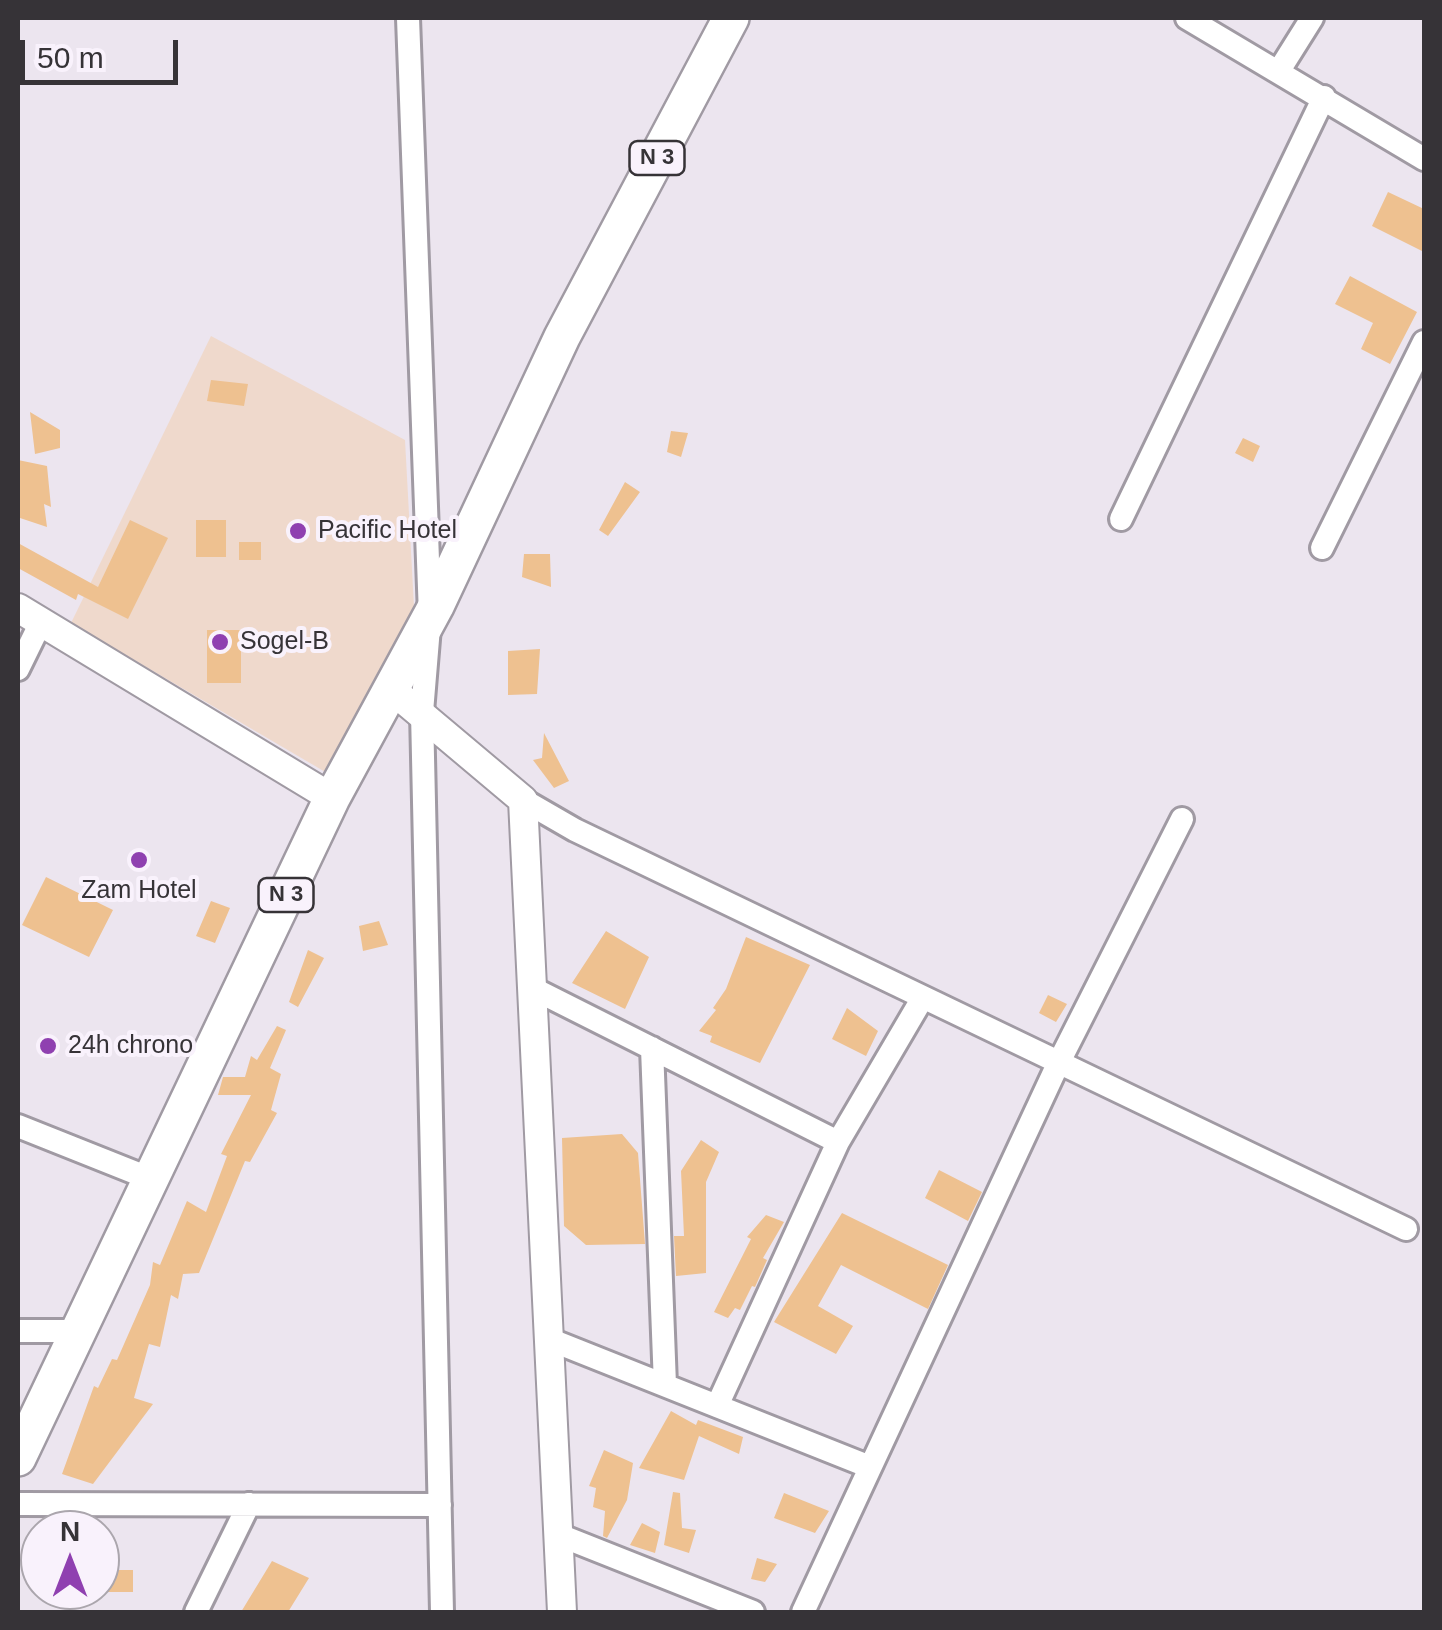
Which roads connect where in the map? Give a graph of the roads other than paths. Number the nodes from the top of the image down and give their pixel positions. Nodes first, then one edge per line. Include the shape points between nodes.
1 (408, 18) edge
2 (731, 18) edge
3 (1188, 18) edge
4 (1312, 18) edge
5 (1280, 70) junction
6 (1324, 97) junction
7 (1424, 158) edge
8 (1424, 342) edge
9 (1120, 519) dead end
10 (1322, 548) dead end
11 (29, 615) edge
12 (430, 615) junction
13 (18, 669) edge
14 (391, 689) junction
15 (422, 712) junction
16 (332, 798) junction
17 (523, 800) junction
18 (1182, 818) dead end
19 (532, 988) junction
20 (922, 999) junction
21 (652, 1048) junction
22 (1058, 1064) junction
23 (18, 1126) edge
24 (838, 1142) junction
25 (150, 1179) junction
26 (1406, 1229) dead end
27 (18, 1331) edge
28 (78, 1331) junction
29 (551, 1340) junction
30 (665, 1385) junction
31 (717, 1406) junction
32 (18, 1458) edge
33 (870, 1467) junction
34 (18, 1504) edge
35 (249, 1504) junction
36 (440, 1504) junction
37 (559, 1535) junction
38 (196, 1612) edge
39 (442, 1612) edge
40 (562, 1612) edge
41 (752, 1612) edge
42 (803, 1612) edge

1 - 12 street
2 - 12 main road, N 3 via 562,337
3 - 5 street
4 - 5 street
5 - 6 street
6 - 7 street
6 - 9 street
8 - 10 street
11 - 13 street
11 - 16 street
12 - 14 main road, N 3
12 - 15 street
14 - 15 street
14 - 16 main road, N 3
15 - 17 street
15 - 36 street
16 - 25 main road, N 3
17 - 19 street
17 - 20 street
18 - 22 street
19 - 21 street
19 - 29 street
20 - 22 street
20 - 24 street
21 - 24 street
21 - 30 street
22 - 26 street
22 - 33 street
23 - 25 street
24 - 31 street
25 - 28 main road, N 3
27 - 28 street
28 - 32 main road, N 3
29 - 30 street
29 - 37 street
30 - 31 street
31 - 33 street
33 - 42 street
34 - 35 street
35 - 36 street
35 - 38 street
36 - 39 street
37 - 40 street
37 - 41 street

